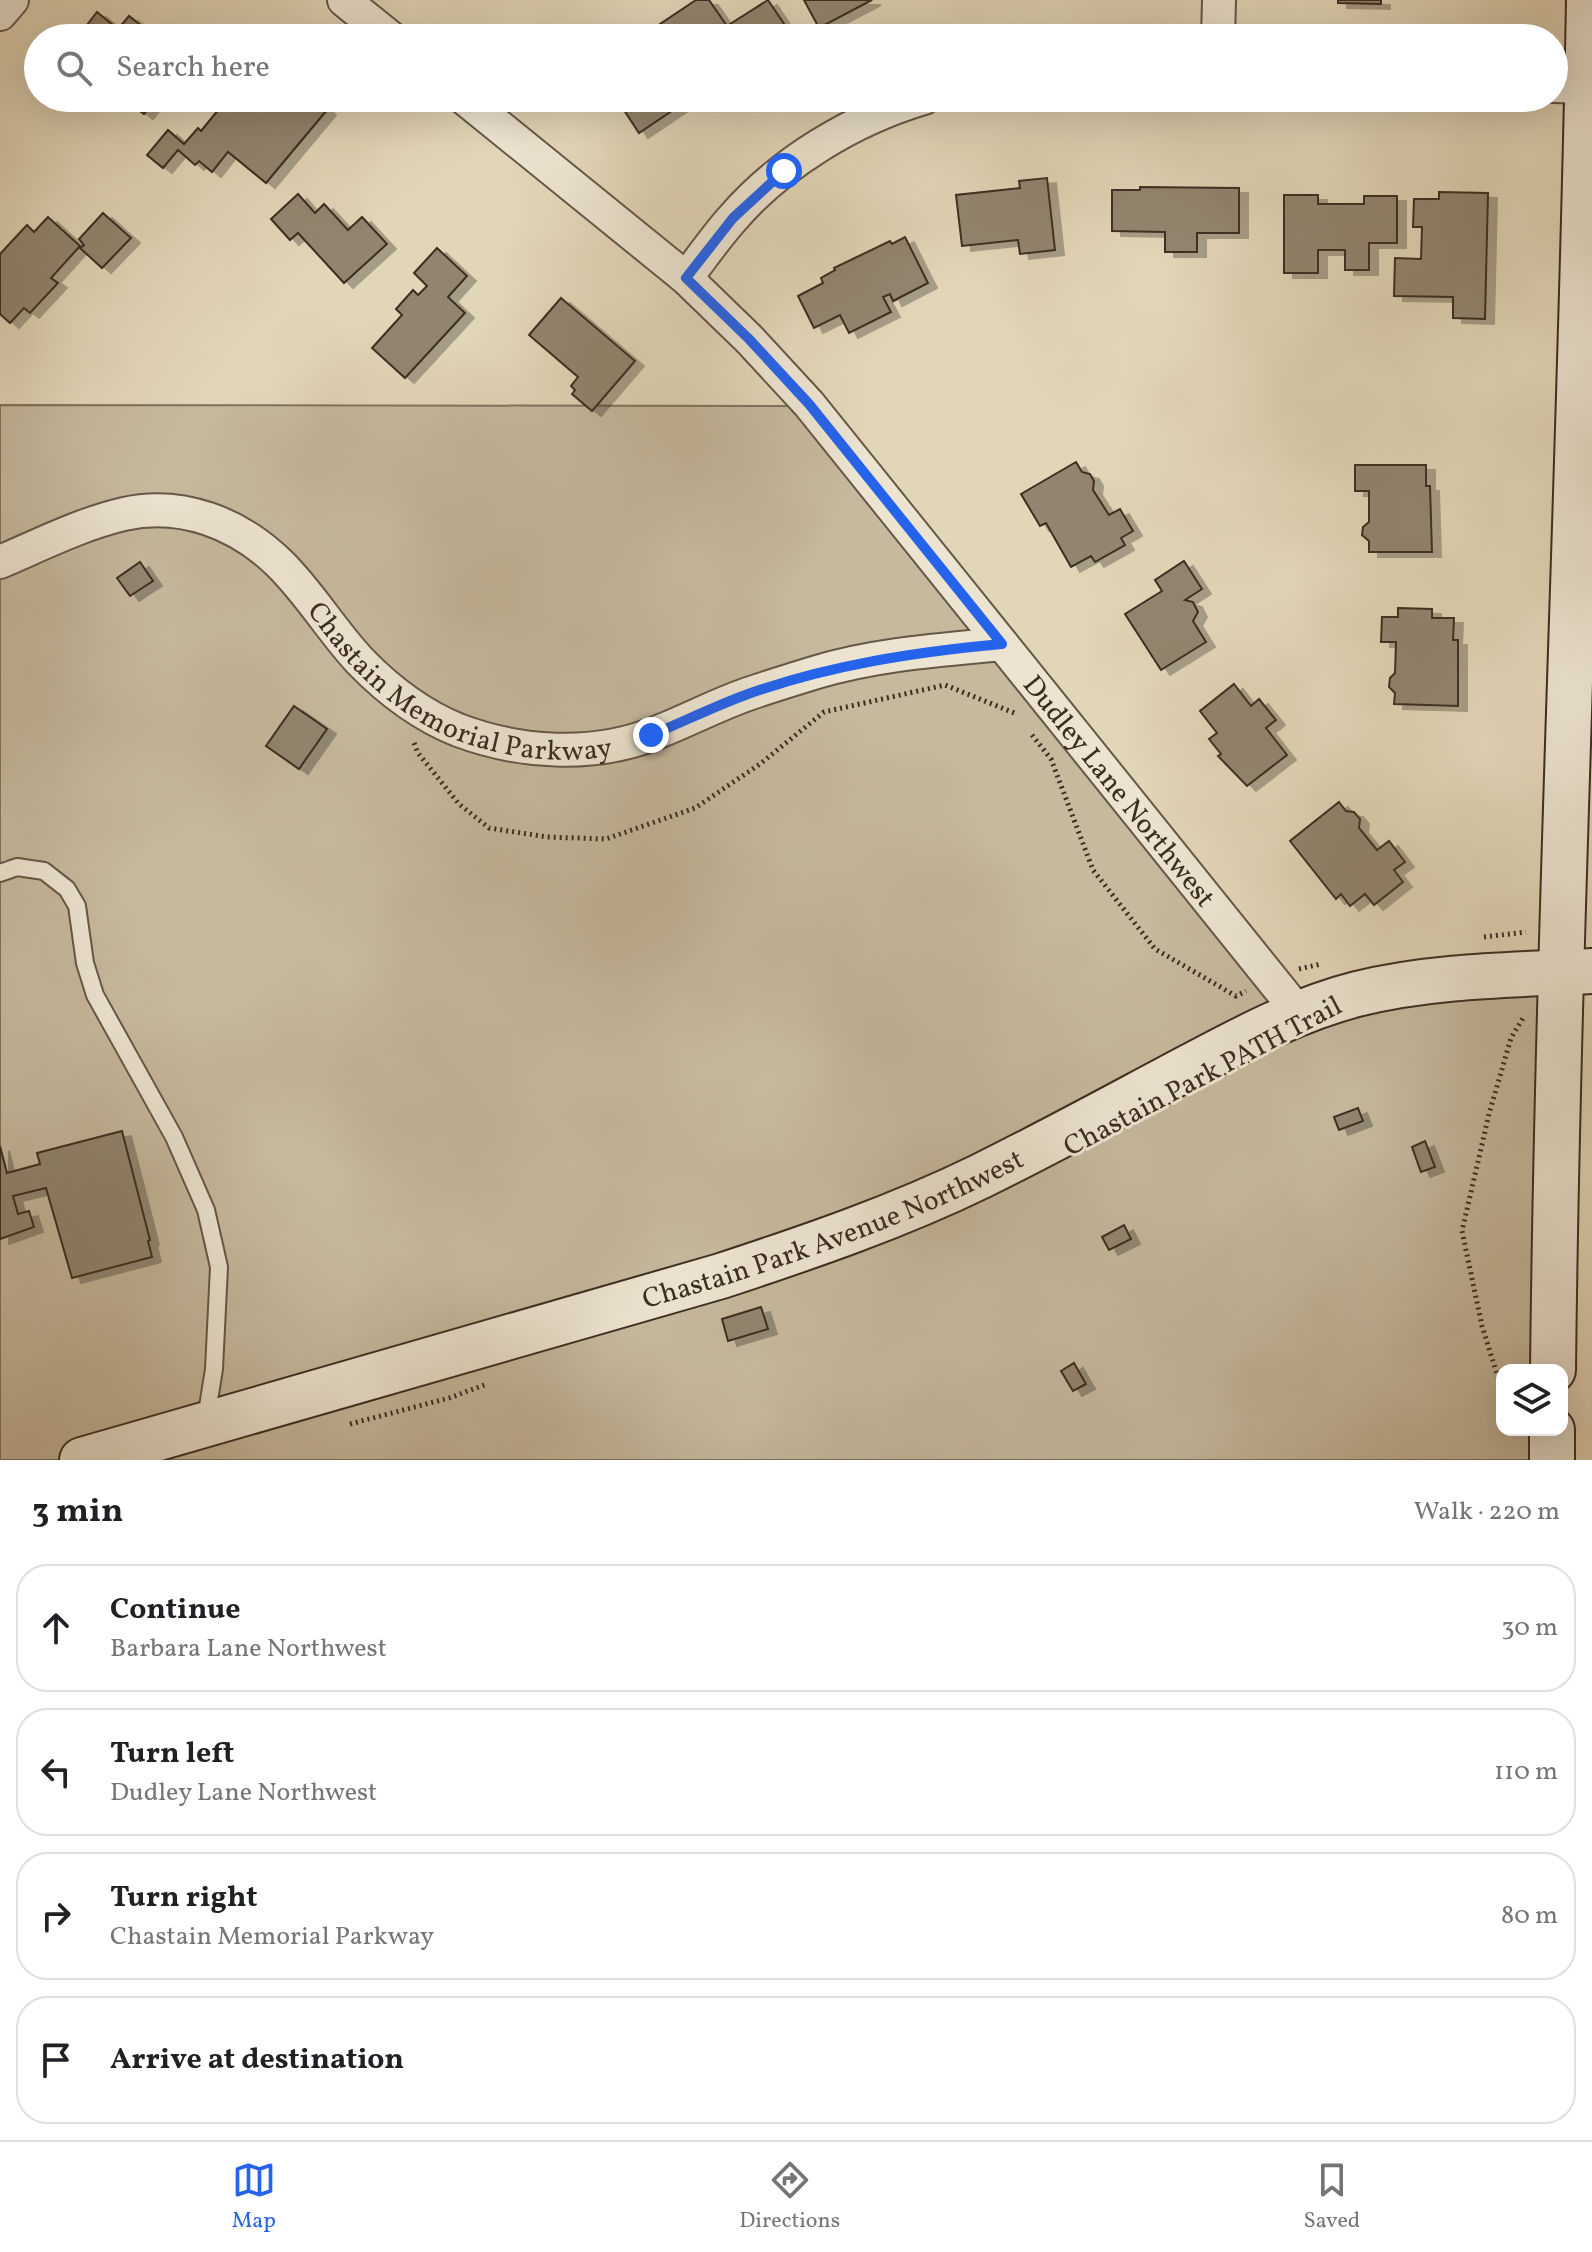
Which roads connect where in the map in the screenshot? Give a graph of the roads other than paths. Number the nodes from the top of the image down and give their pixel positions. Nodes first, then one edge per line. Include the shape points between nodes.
1 (12, 0) edge
2 (344, 0) edge
3 (1219, 0) edge
4 (1589, 0) edge
5 (0, 14) edge
6 (374, 24) edge
7 (1218, 24) edge
8 (1571, 86) edge
9 (481, 112) edge
10 (888, 112) edge
11 (686, 278) junction
12 (0, 562) edge
13 (1002, 644) junction
14 (0, 873) edge
15 (1563, 972) edge
16 (1299, 1013) junction
17 (1553, 1364) edge
18 (205, 1424) junction
19 (1552, 1436) edge
20 (82, 1460) edge
21 (1552, 1460) edge

1 - 5 street
2 - 6 street
3 - 7 street
4 - 8 street
8 - 15 street
9 - 11 street, Dudley Lane Northwest
10 - 11 street via 842,133 784,171 733,218
11 - 13 street, Dudley Lane Northwest via 809,404
12 - 13 street, Chastain Memorial Parkway via 127,513 190,513 218,522 280,563 359,660 397,695 459,730 522,748 574,750 620,744 746,694 822,671 912,652
13 - 16 street, Dudley Lane Northwest
14 - 18 lane via 17,867 44,871 67,889 77,906 95,995 174,1137 206,1210 219,1267 214,1369
15 - 16 street, Chastain Park Avenue Northwest via 1413,982
15 - 17 street
16 - 18 street, Chastain Park Avenue Northwest via 980,1177 811,1246
18 - 20 street, Chastain Park Avenue Northwest
19 - 21 street

